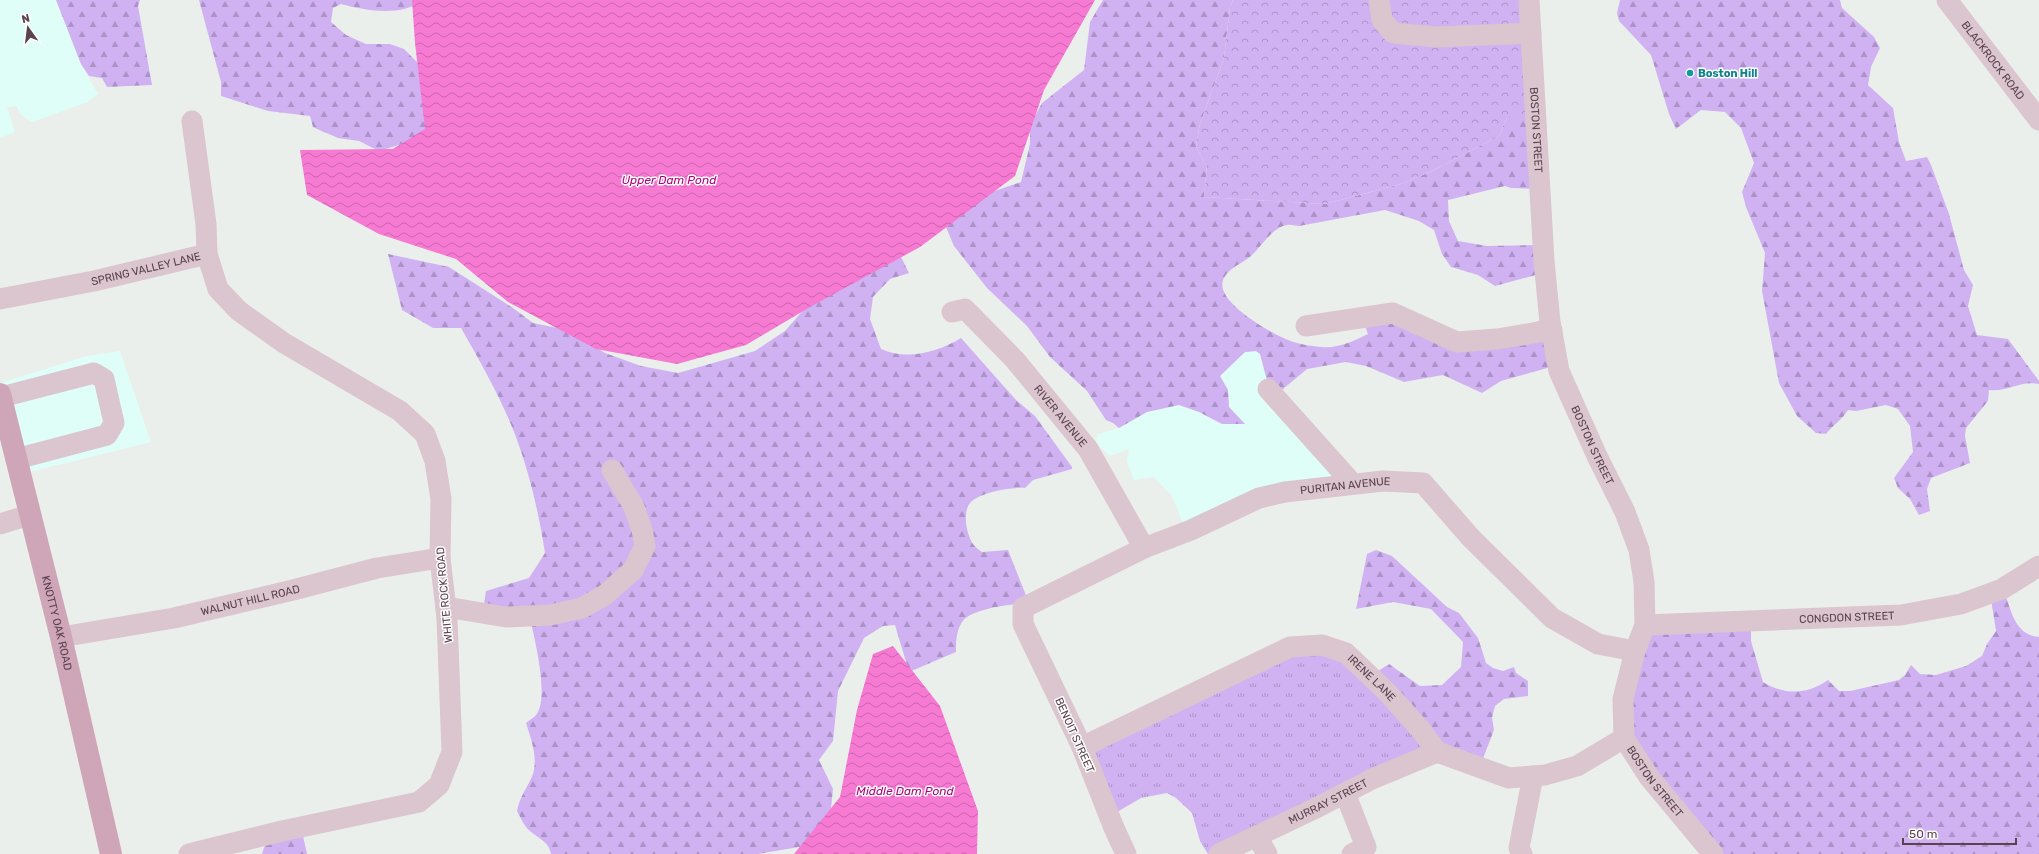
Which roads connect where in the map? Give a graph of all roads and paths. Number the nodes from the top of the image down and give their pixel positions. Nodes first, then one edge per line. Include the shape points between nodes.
1 (1379, 0) edge
2 (1529, 0) edge
3 (1947, 0) edge
4 (1531, 33) junction
5 (2039, 120) edge
6 (192, 121) dead end
7 (207, 254) junction
8 (0, 299) edge
9 (952, 312) dead end
10 (1306, 326) dead end
11 (1552, 330) junction
12 (1268, 389) dead end
13 (0, 395) edge
14 (16, 459) junction
15 (612, 470) dead end
16 (1353, 484) junction
17 (29, 515) junction
18 (0, 524) edge
19 (1144, 548) junction
20 (440, 558) junction
21 (2039, 566) edge
22 (446, 607) junction
23 (1022, 616) joint
24 (1645, 625) junction
25 (61, 637) junction
26 (1635, 651) junction
27 (1624, 738) junction
28 (1082, 747) junction
29 (1437, 752) junction
30 (1533, 776) junction
31 (1345, 793) junction
32 (1257, 836) junction
33 (111, 854) edge
34 (189, 854) edge
35 (1126, 854) edge
36 (1219, 854) edge
37 (1267, 854) edge
38 (1352, 854) edge
39 (1522, 854) edge
40 (1713, 854) edge

1 - 4 street via 1382,20 1393,33 1436,37
2 - 4 street, BOSTON STREET
3 - 5 street, BLACKROCK ROAD
4 - 11 street, BOSTON STREET via 1543,254
6 - 7 street, SPRING VALLEY LANE via 206,224
7 - 8 street, SPRING VALLEY LANE
7 - 20 street, WHITE ROCK ROAD via 218,289 239,311 284,343 400,411 425,434 435,461 441,500
9 - 19 street, RIVER AVENUE via 965,309 971,315 1015,360 1088,449
10 - 11 street via 1393,313 1457,342 1498,339
11 - 24 street, BOSTON STREET via 1559,372 1626,512 1639,550 1644,582
12 - 16 street
13 - 14 main road, KNOTTY OAK ROAD
13 - 14 street via 94,373 104,379 114,423 107,435
14 - 17 main road, KNOTTY OAK ROAD
15 - 22 street via 634,507 645,546 633,570 605,595 582,608 550,615 506,617
16 - 19 street, PURITAN AVENUE via 1285,492 1259,498 1192,530
16 - 26 street, PURITAN AVENUE via 1383,481 1423,483 1471,538 1552,618 1598,644
17 - 18 street
17 - 25 main road, KNOTTY OAK ROAD
19 - 23 street, PURITAN AVENUE via 1023,608
20 - 22 street, WHITE ROCK ROAD
20 - 25 street, WALNUT HILL ROAD via 377,568 174,618
21 - 24 street, CONGDON STREET via 2002,589 1961,604 1901,615
22 - 34 street, WHITE ROCK ROAD via 452,752 439,785 419,802
23 - 28 street, BENOIT STREET via 1023,624
24 - 26 street, BOSTON STREET
25 - 33 main road, KNOTTY OAK ROAD
26 - 27 street, BOSTON STREET via 1623,699
27 - 30 street via 1577,766
27 - 40 street, BOSTON STREET via 1649,777
28 - 29 street, IRENE LANE via 1290,647 1322,646 1346,653 1387,692
28 - 35 street, BENOIT STREET
29 - 30 street via 1509,778
29 - 31 street, MURRAY STREET
30 - 39 street via 1519,848
31 - 32 street, MURRAY STREET
31 - 38 street via 1366,847
32 - 36 street, MURRAY STREET
32 - 37 street

